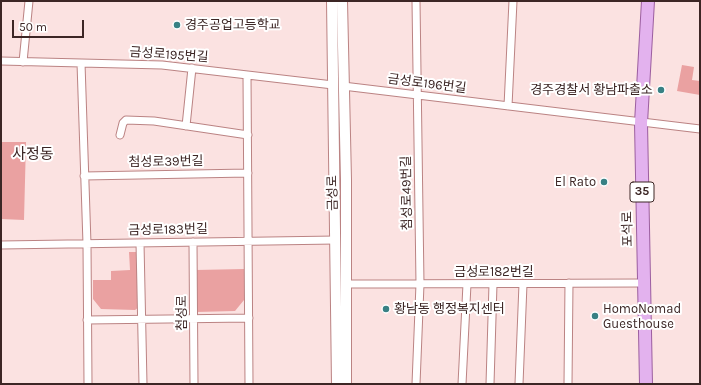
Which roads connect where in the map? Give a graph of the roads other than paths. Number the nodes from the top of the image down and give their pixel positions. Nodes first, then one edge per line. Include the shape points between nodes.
1 (29, 1) edge
2 (332, 1) edge
3 (342, 1) edge
4 (416, 1) edge
5 (513, 1) edge
6 (648, 1) edge
7 (1, 61) edge
8 (23, 62) junction
9 (81, 63) junction
10 (192, 68) junction
11 (248, 75) junction
12 (338, 86) junction
13 (418, 95) junction
14 (508, 106) junction
15 (641, 123) junction
16 (186, 126) junction
17 (700, 129) edge
18 (120, 135) dead end
19 (248, 135) junction
20 (248, 173) junction
21 (84, 176) junction
22 (336, 240) junction
23 (248, 241) junction
24 (193, 242) junction
25 (140, 243) junction
26 (87, 244) junction
27 (1, 245) edge
28 (570, 283) junction
29 (643, 283) junction
30 (346, 284) junction
31 (420, 284) junction
32 (467, 284) junction
33 (493, 284) junction
34 (523, 284) junction
35 (194, 318) junction
36 (248, 318) junction
37 (87, 320) junction
38 (142, 321) junction
39 (88, 384) edge
40 (143, 384) edge
41 (194, 384) edge
42 (249, 384) edge
43 (337, 384) edge
44 (346, 384) edge
45 (416, 384) edge
46 (462, 384) edge
47 (490, 384) edge
48 (519, 384) edge
49 (568, 384) edge
50 (646, 384) edge

1 - 8 street
2 - 12 street, 금성로
3 - 12 street, 금성로
4 - 13 street, 첨성로49번길
5 - 14 street
6 - 15 main road, 포석로 / 35
7 - 8 street, 금성로195번길
8 - 9 street, 금성로195번길
9 - 10 street, 금성로195번길
9 - 21 street
10 - 11 street, 금성로195번길
10 - 16 street
11 - 12 street, 금성로195번길
11 - 19 street
12 - 13 street, 금성로196번길
12 - 22 street, 금성로
12 - 30 street, 금성로
13 - 14 street, 금성로196번길
13 - 31 street, 첨성로49번길
14 - 15 street, 금성로196번길
15 - 17 street, 금성로196번길
15 - 29 main road, 포석로 / 35
16 - 18 street via 126,120
16 - 19 street
19 - 20 street
20 - 21 street, 첨성로39번길
20 - 23 street
21 - 26 street
22 - 23 street, 금성로183번길
22 - 43 street, 금성로
23 - 24 street, 금성로183번길
23 - 36 street
24 - 25 street, 금성로183번길
24 - 35 street, 첨성로
25 - 26 street, 금성로183번길
25 - 38 street
26 - 27 street, 금성로183번길
26 - 37 street
28 - 29 street, 금성로182번길
28 - 34 street, 금성로182번길
28 - 49 street
29 - 50 main road, 포석로 / 35
30 - 31 street, 금성로182번길
30 - 44 street, 금성로
31 - 32 street, 금성로182번길
31 - 45 street, 첨성로49번길
32 - 33 street, 금성로182번길
32 - 46 street
33 - 34 street, 금성로182번길
33 - 47 street
34 - 48 street
35 - 36 street
35 - 38 street
35 - 41 street, 첨성로
36 - 42 street
37 - 38 street
37 - 39 street
38 - 40 street

